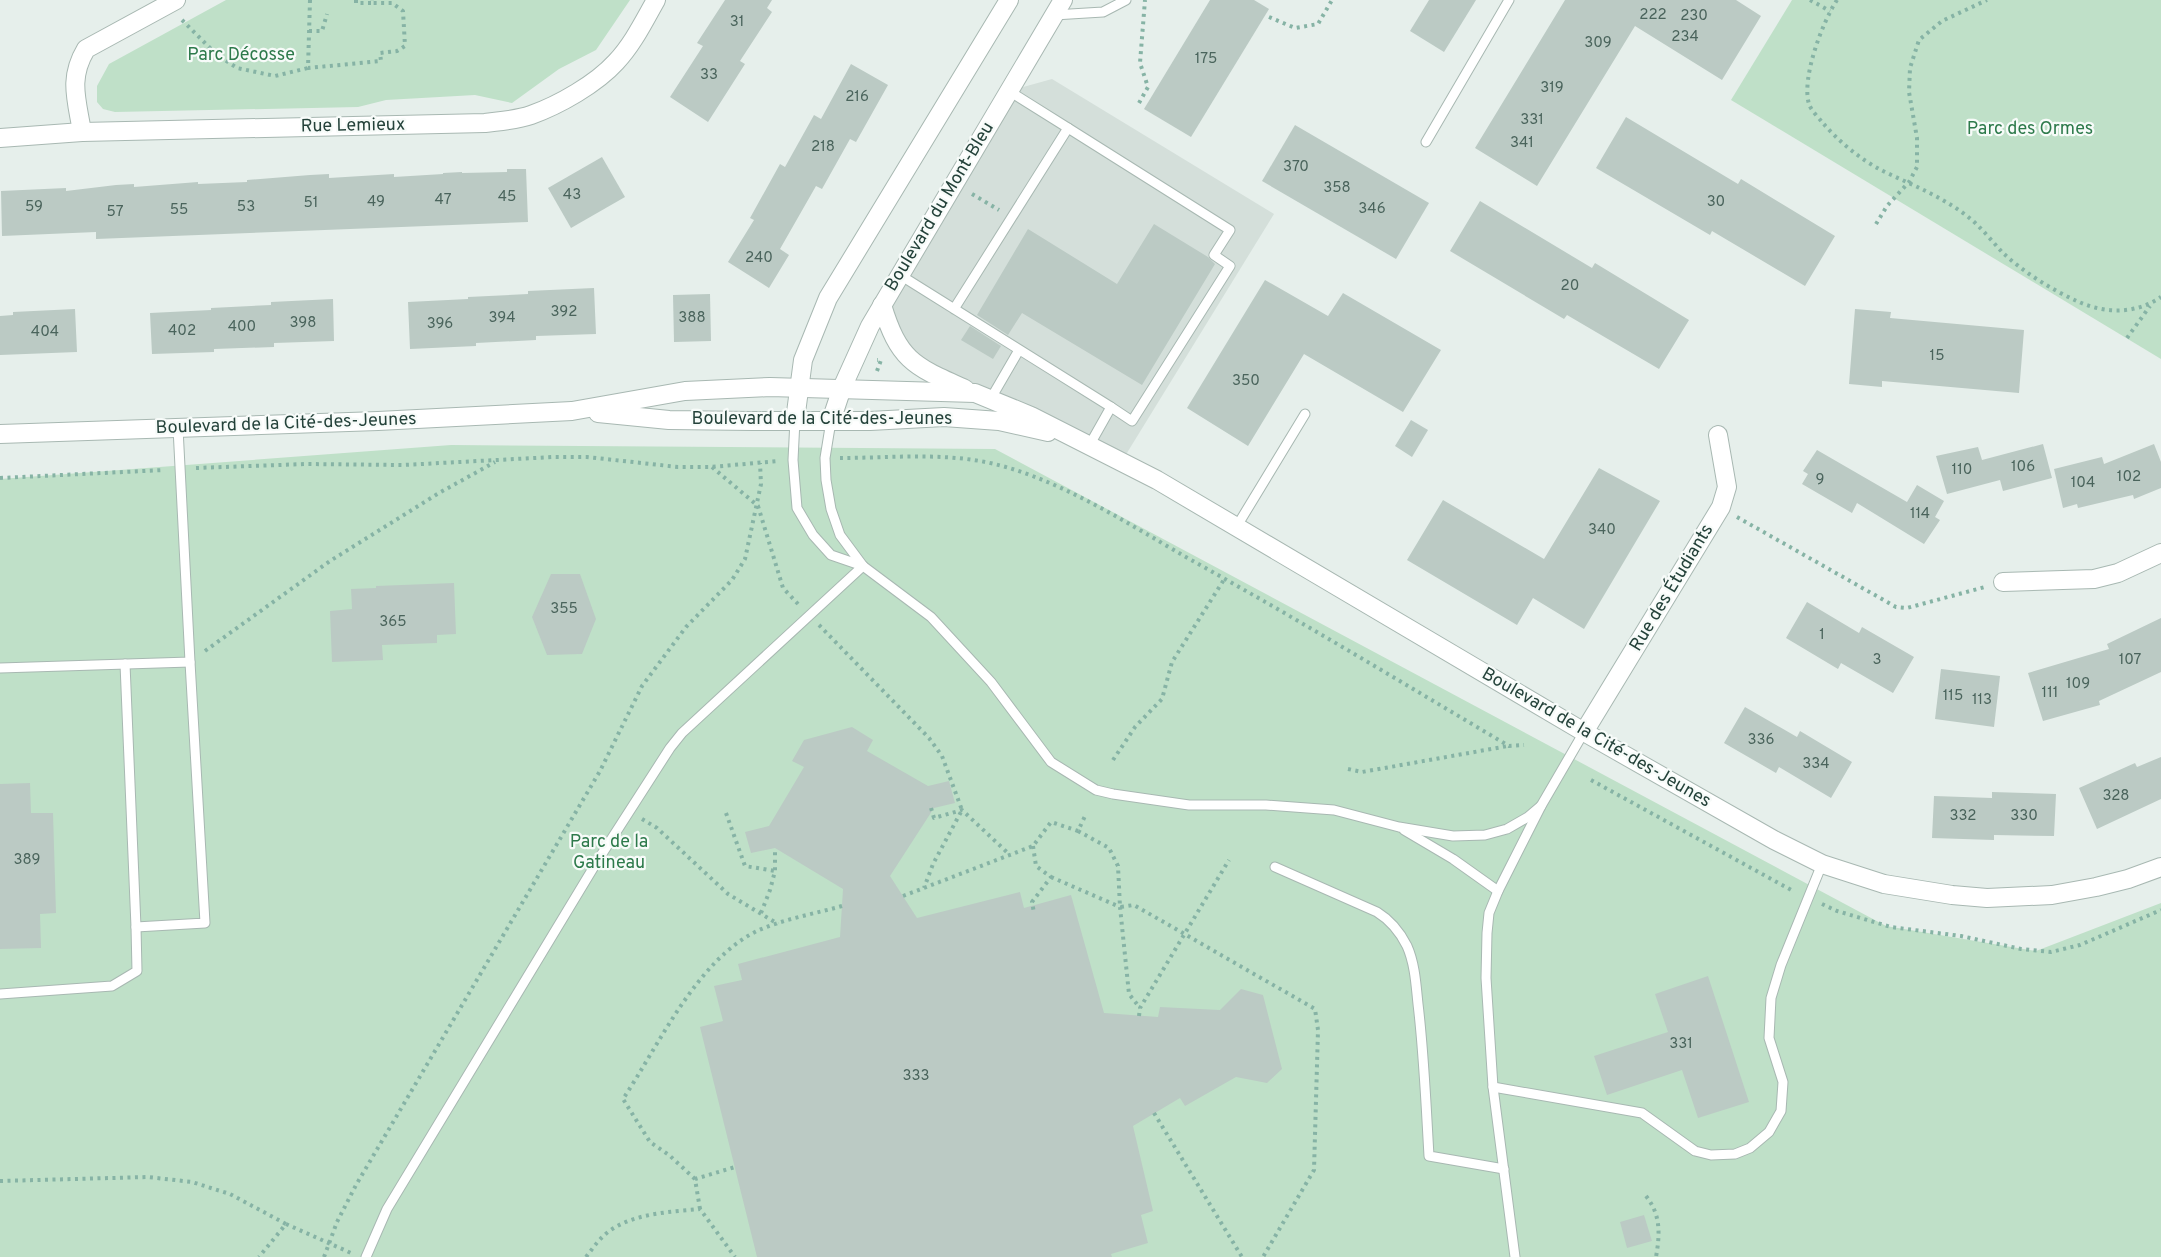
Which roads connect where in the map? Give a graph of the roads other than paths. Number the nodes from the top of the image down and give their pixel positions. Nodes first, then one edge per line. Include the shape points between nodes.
1 (656, 0) edge
2 (1009, 0) edge
3 (1126, 0) edge
4 (1509, 0) edge
5 (172, 2) edge
6 (1059, 8) edge
7 (1009, 91) junction
8 (1068, 128) junction
9 (82, 132) junction
10 (0, 138) edge
11 (1426, 142) dead end
12 (900, 275) junction
13 (882, 305) junction
14 (954, 309) junction
15 (1019, 350) junction
16 (798, 388) junction
17 (842, 388) junction
18 (983, 396) junction
19 (1111, 407) junction
20 (572, 411) junction
21 (1305, 414) dead end
22 (795, 420) junction
23 (831, 421) junction
24 (178, 428) junction
25 (0, 434) edge
26 (1718, 435) dead end
27 (1070, 437) junction
28 (1089, 446) junction
29 (1237, 526) junction
30 (2161, 553) edge
31 (863, 566) junction
32 (2003, 582) road end
33 (189, 662) junction
34 (125, 664) junction
35 (0, 668) edge
36 (1584, 732) junction
37 (1541, 806) junction
38 (1399, 827) junction
39 (1822, 864) junction
40 (1275, 867) dead end
41 (2161, 867) edge
42 (1498, 891) junction
43 (136, 927) junction
44 (0, 994) edge
45 (1493, 1087) junction
46 (1503, 1169) junction
47 (366, 1257) edge
48 (1515, 1257) edge

1 - 9 street, Rue Lemieux via 628,47 601,77 530,115 485,123
2 - 16 street via 828,298 803,360
3 - 6 lane via 1103,12
4 - 11 lane
5 - 9 street via 86,49 77,64 74,84
6 - 7 street, Boulevard du Mont-Bleu
7 - 8 lane
7 - 12 street, Boulevard du Mont-Bleu
8 - 14 lane
8 - 19 lane via 1230,230 1214,255 1230,266 1132,421
9 - 10 street, Rue Lemieux
12 - 13 street, Boulevard du Mont-Bleu
12 - 14 lane
13 - 17 street, Boulevard du Mont-Bleu
13 - 18 street via 893,337 908,358
14 - 15 lane
15 - 18 lane
15 - 19 lane
16 - 17 street, Boulevard de la Cité-des-Jeunes
16 - 20 street, Boulevard de la Cité-des-Jeunes via 684,391
16 - 22 street
17 - 18 street, Boulevard de la Cité-des-Jeunes
17 - 23 street, Boulevard du Mont-Bleu
18 - 27 street, Boulevard de la Cité-des-Jeunes
19 - 28 lane
20 - 22 street, Boulevard de la Cité-des-Jeunes via 669,420
20 - 24 street, Boulevard de la Cité-des-Jeunes
21 - 29 lane
22 - 23 street, Boulevard de la Cité-des-Jeunes
22 - 31 lane via 792,460 797,508 831,555
23 - 27 street, Boulevard de la Cité-des-Jeunes via 944,417 999,421
23 - 31 lane via 825,458 831,509 840,535
24 - 25 street, Boulevard de la Cité-des-Jeunes
24 - 33 lane
26 - 36 street, Rue des Étudiants via 1727,487 1720,507
27 - 28 street, Boulevard de la Cité-des-Jeunes
28 - 29 street, Boulevard de la Cité-des-Jeunes
29 - 36 street, Boulevard de la Cité-des-Jeunes
30 - 32 street via 2118,573 2094,579
31 - 38 lane via 931,617 991,682 1052,762 1096,790 1189,805 1334,810
31 - 47 lane via 682,733 658,765 387,1209
33 - 34 lane
33 - 43 lane via 205,923
34 - 35 lane
34 - 43 lane
36 - 37 lane
36 - 39 street, Boulevard de la Cité-des-Jeunes
37 - 38 lane via 1517,824 1485,835 1454,836
37 - 42 lane
38 - 42 lane
39 - 41 street, Boulevard de la Cité-des-Jeunes via 1884,884 1987,898 2078,891
39 - 45 lane via 1771,998 1769,1038 1783,1082 1781,1111 1769,1132 1750,1148 1735,1154 1711,1155 1695,1150 1642,1113
40 - 46 lane via 1377,912 1402,936 1414,972 1421,1023 1430,1156
42 - 45 lane via 1490,913 1485,954
43 - 44 lane via 137,971 112,986
45 - 46 lane
46 - 48 lane

